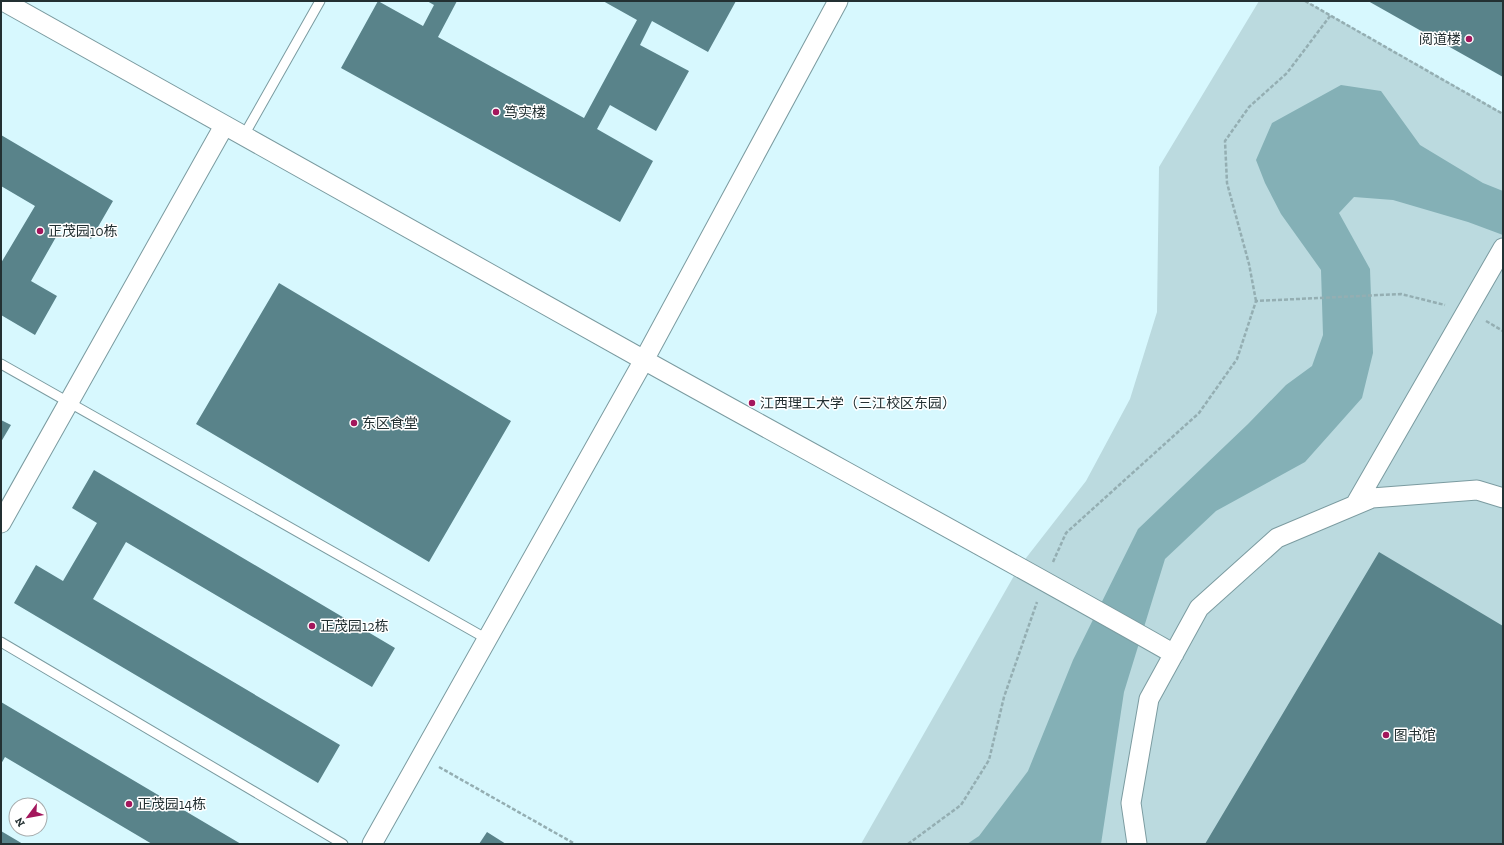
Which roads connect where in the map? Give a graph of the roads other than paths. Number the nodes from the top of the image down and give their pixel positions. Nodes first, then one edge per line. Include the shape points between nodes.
1 (3, 1) edge
2 (320, 1) edge
3 (838, 1) edge
4 (224, 126) junction
5 (243, 137) junction
6 (1503, 248) edge
7 (644, 360) junction
8 (1, 364) edge
9 (69, 402) junction
10 (1503, 498) edge
11 (1355, 505) junction
12 (1, 523) edge
13 (487, 639) junction
14 (1, 642) edge
15 (1174, 654) junction
16 (343, 844) edge
17 (372, 844) edge
18 (1137, 844) edge

1 - 4 street
2 - 5 lane
3 - 7 street
4 - 5 street
4 - 9 street
5 - 7 street
6 - 11 street
7 - 13 street
7 - 15 street
8 - 9 lane
9 - 12 street
9 - 13 lane
10 - 11 street via 1477,490 1372,498
11 - 15 street via 1277,538 1199,608
13 - 17 street
14 - 16 lane
15 - 18 street via 1149,700 1131,803

